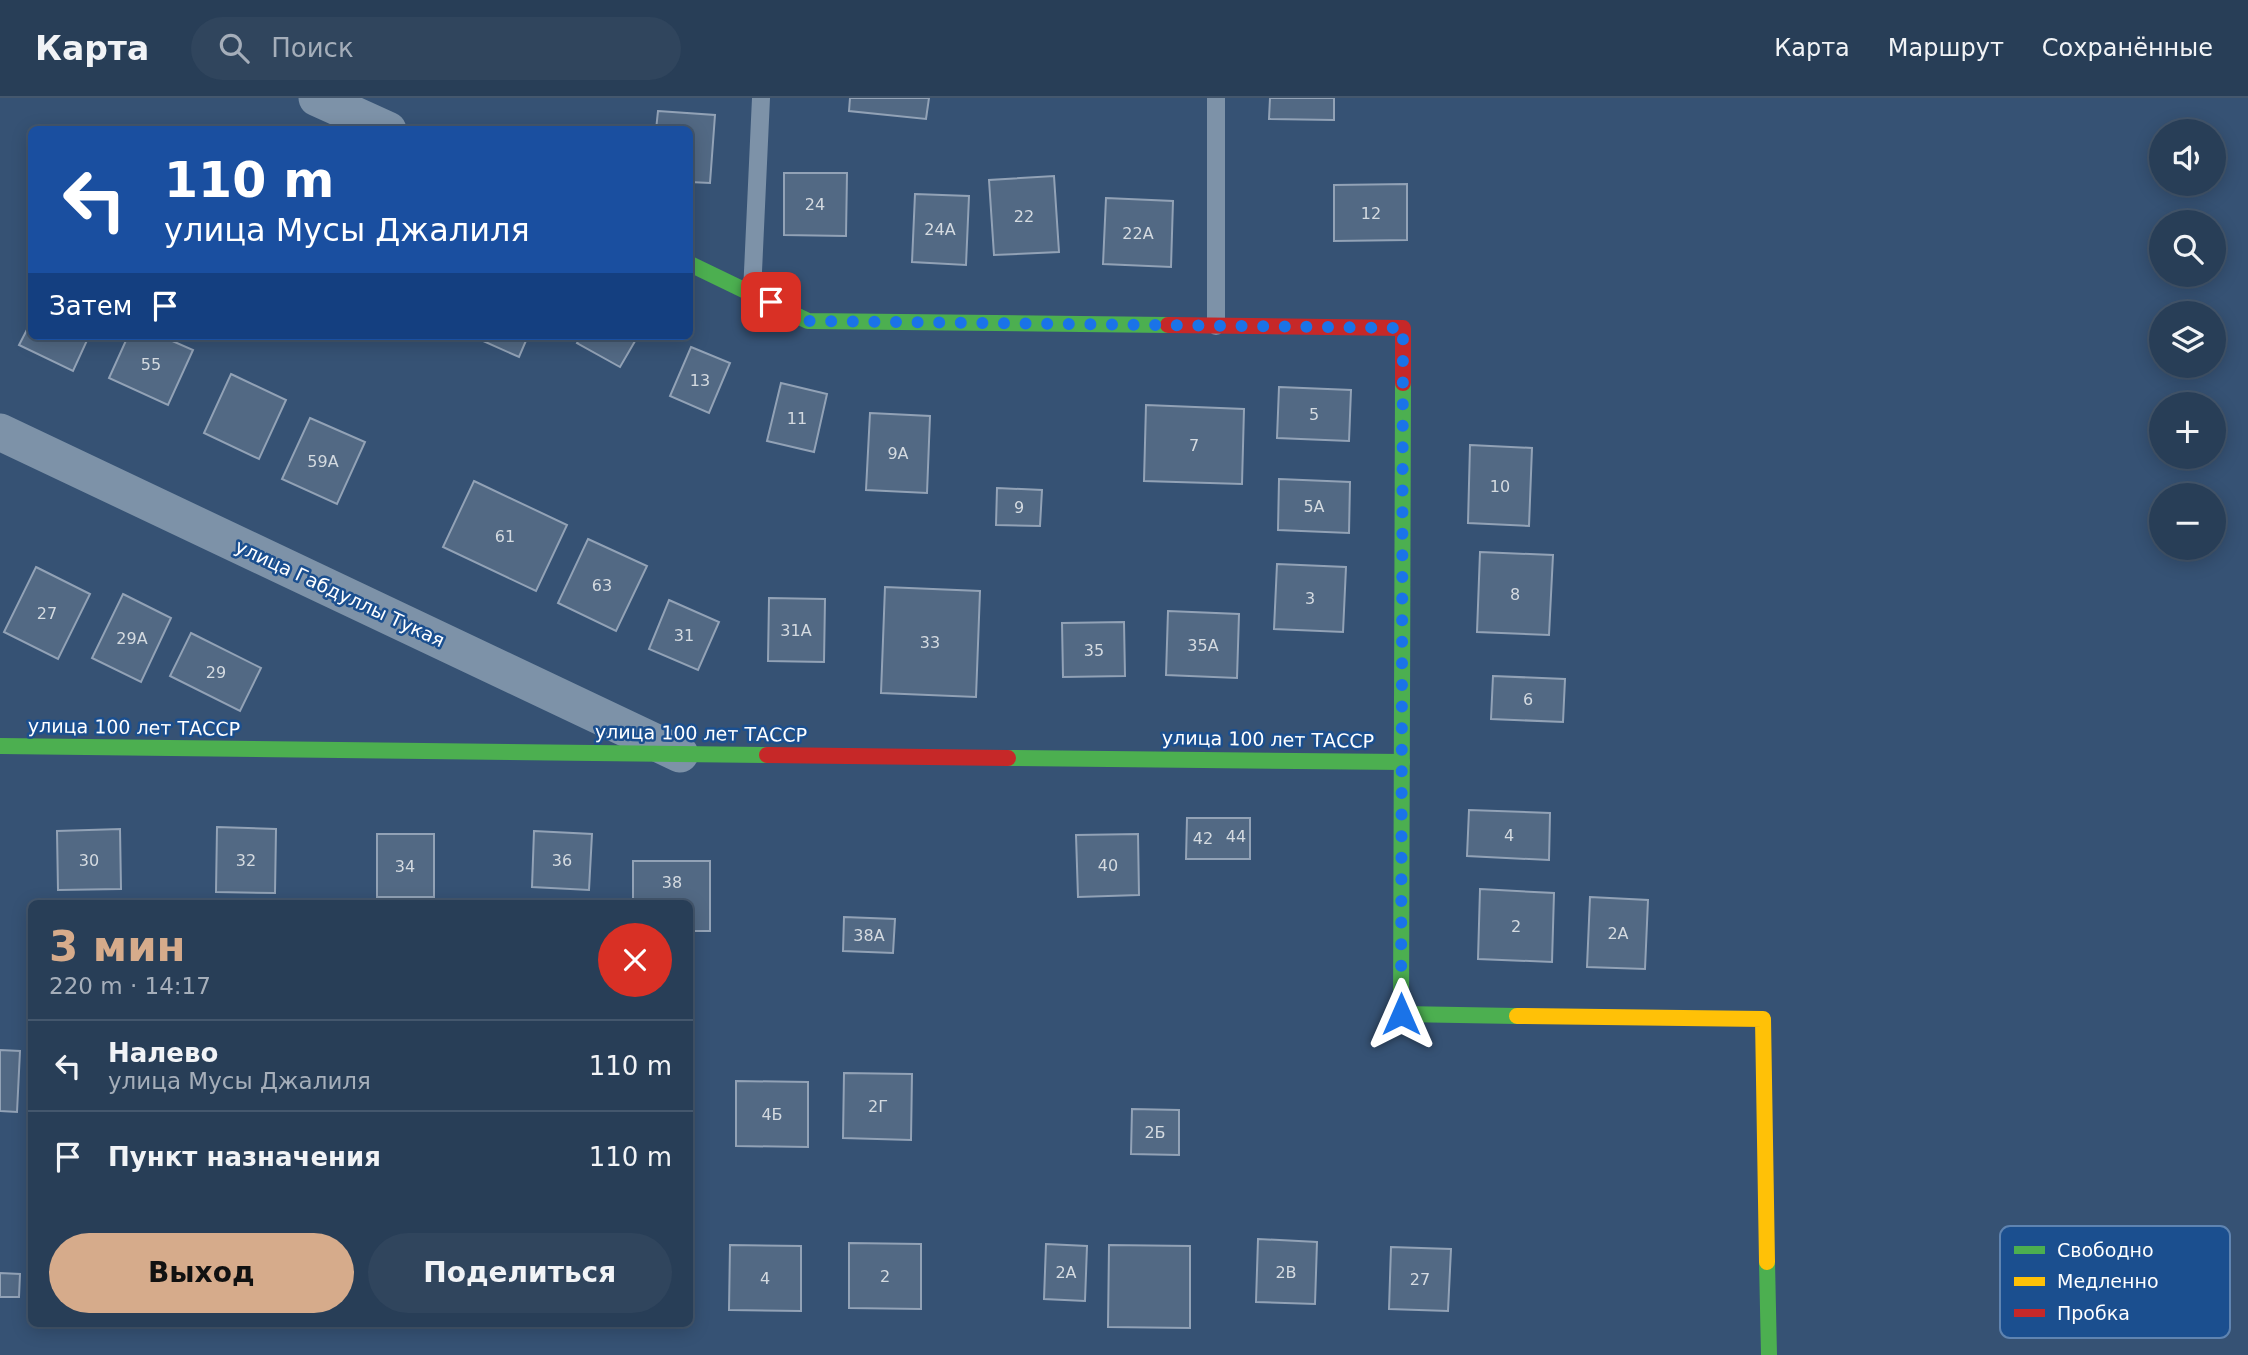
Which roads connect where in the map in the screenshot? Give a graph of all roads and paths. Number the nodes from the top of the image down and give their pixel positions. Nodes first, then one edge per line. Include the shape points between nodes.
1 (317, 98) edge
2 (761, 98) edge
3 (1216, 98) edge
4 (379, 126) edge
5 (693, 265) edge
6 (752, 293) junction
7 (1216, 326) junction
8 (0, 432) edge
9 (0, 746) edge
10 (680, 754) junction
11 (1402, 762) junction
12 (1769, 1355) edge

1 - 4 street
2 - 6 lane
3 - 7 lane
5 - 6 street
6 - 7 street via 808,321
7 - 11 street via 1403,328
8 - 10 street, улица Габдуллы Тукая
9 - 10 street, улица 100 лет ТАССР
10 - 11 street, улица 100 лет ТАССР
11 - 12 street via 1401,1014 1763,1019

